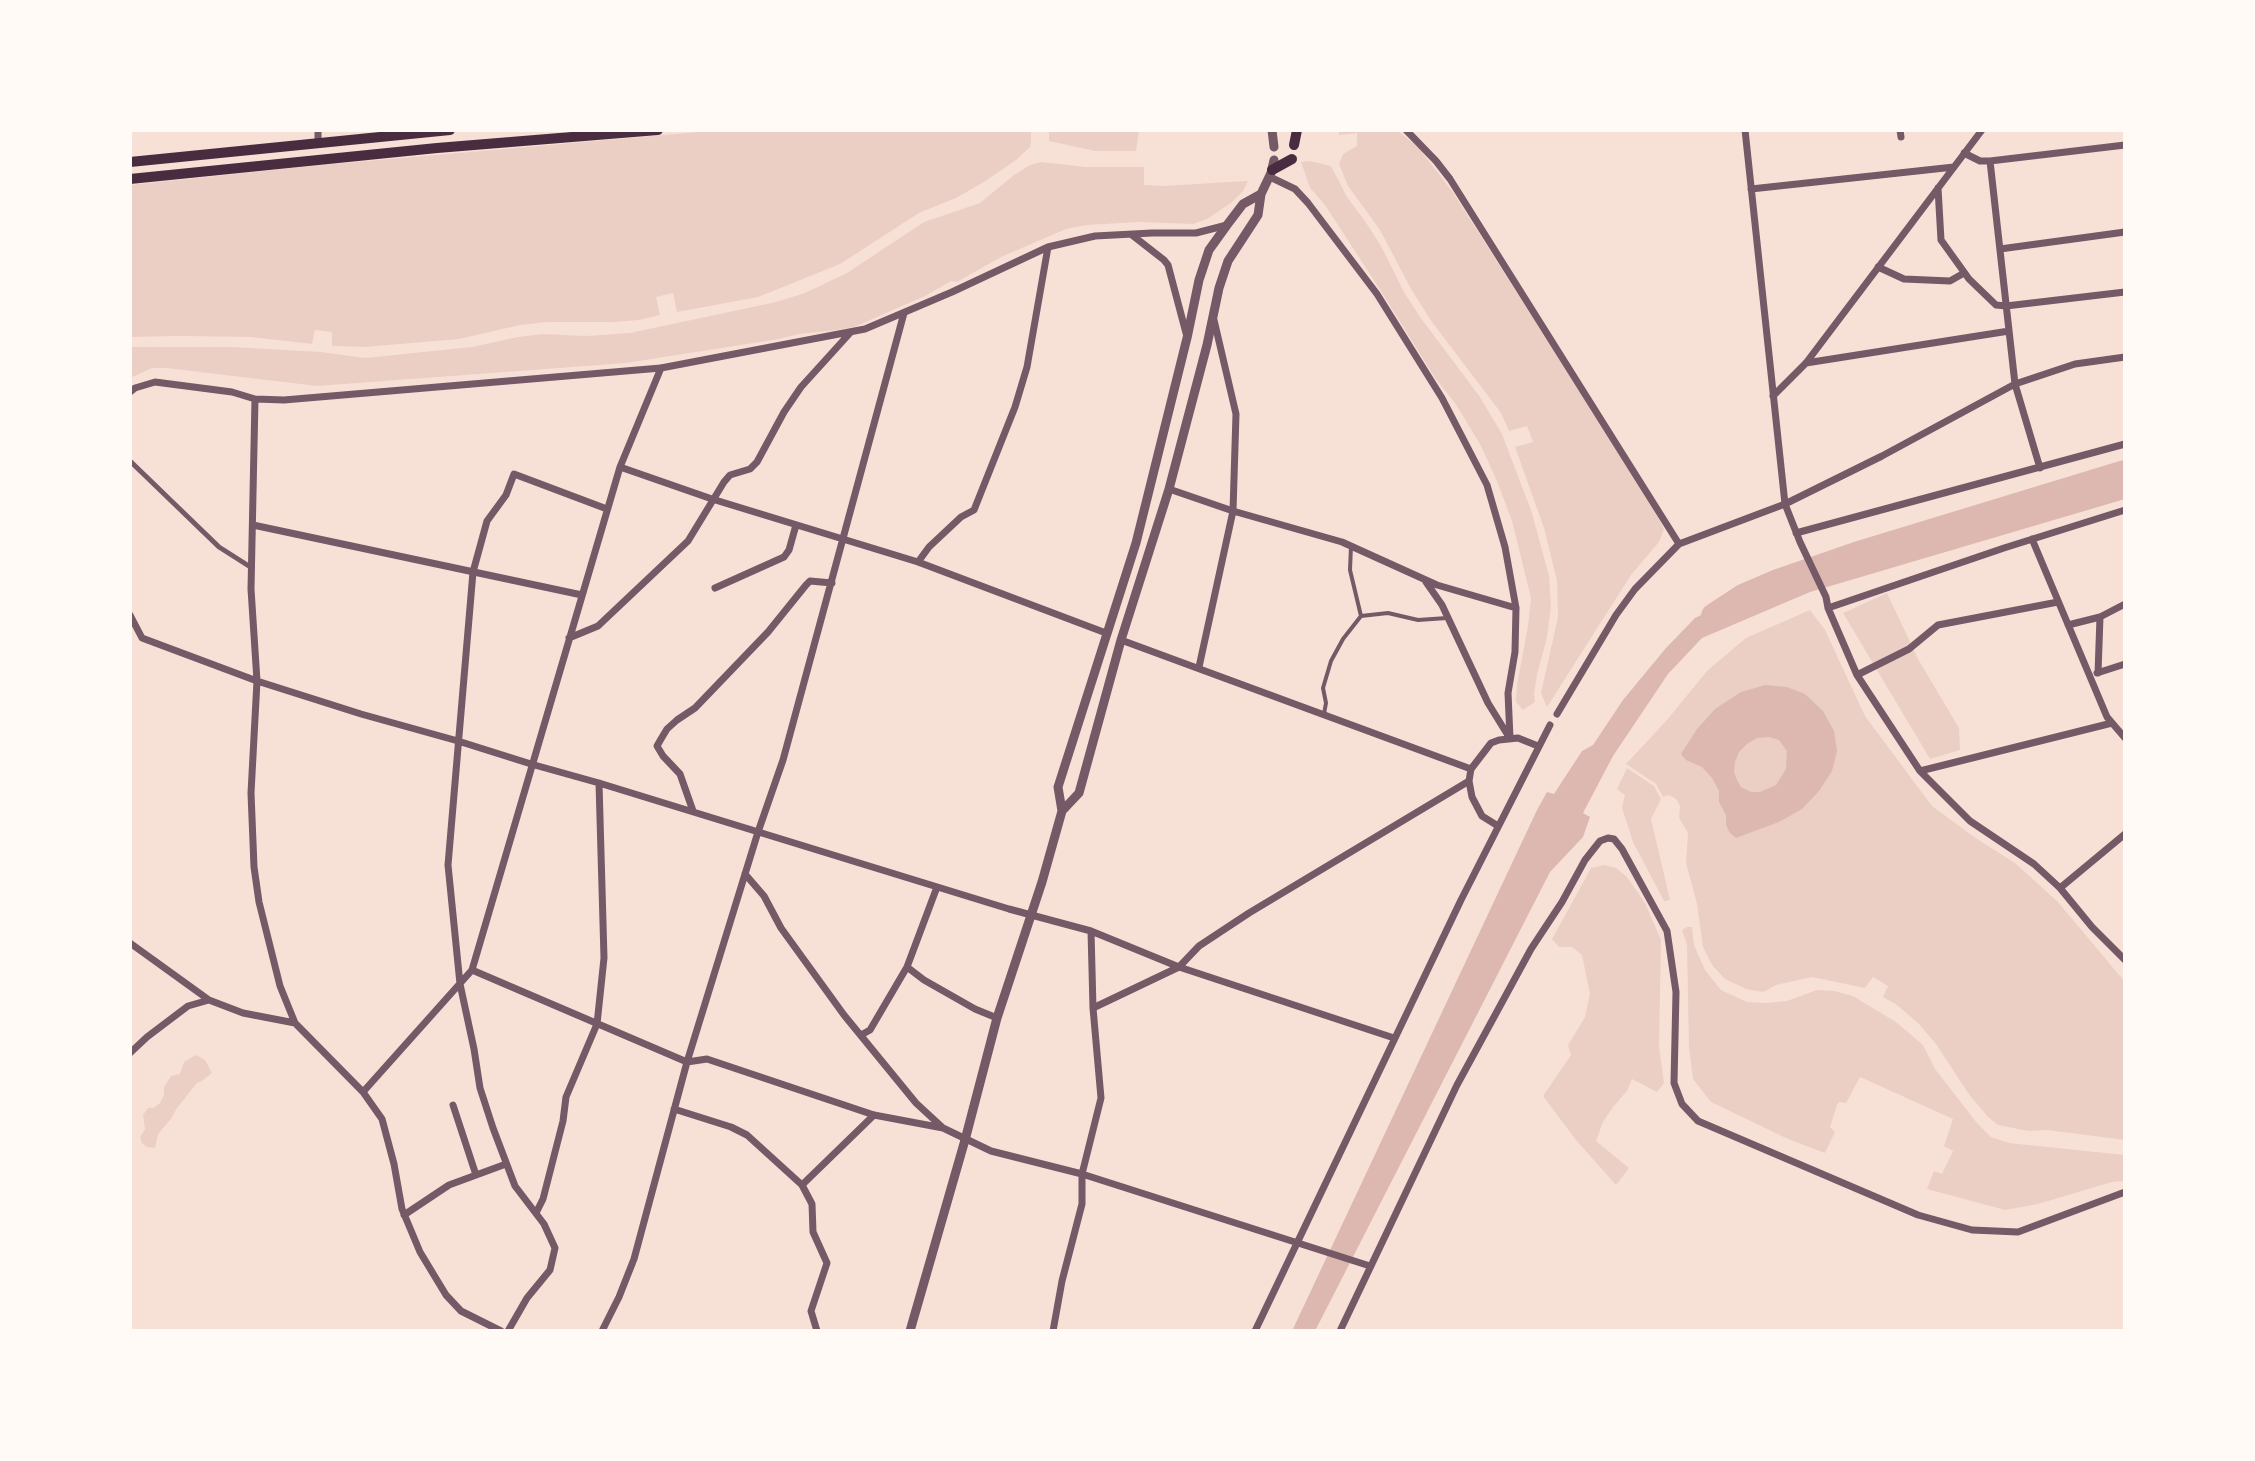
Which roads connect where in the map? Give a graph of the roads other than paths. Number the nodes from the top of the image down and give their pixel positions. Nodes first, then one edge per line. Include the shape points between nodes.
1 (318, 130) edge
2 (450, 130) edge
3 (658, 130) edge
4 (1272, 130) edge
5 (1297, 130) edge
6 (1406, 130) edge
7 (1745, 130) edge
8 (1982, 130) edge
9 (576, 134) edge
10 (318, 144) junction
11 (1294, 145) dead end
12 (2125, 145) edge
13 (1274, 147) dead end
14 (1964, 153) junction
15 (1292, 159) dead end
16 (1990, 161) junction
17 (130, 162) edge
18 (1954, 167) junction
19 (1272, 169) junction
20 (130, 179) edge
21 (1938, 188) junction
22 (1751, 189) junction
23 (1261, 194) junction
24 (1227, 225) junction
25 (2125, 232) edge
26 (1132, 235) junction
27 (1048, 247) junction
28 (2000, 249) junction
29 (1878, 267) junction
30 (1964, 273) junction
31 (2125, 292) edge
32 (2006, 306) junction
33 (904, 313) junction
34 (1213, 317) junction
35 (2009, 331) junction
36 (850, 333) junction
37 (1187, 338) junction
38 (2125, 357) edge
39 (1806, 363) junction
40 (661, 368) junction
41 (2015, 384) junction
42 (130, 392) edge
43 (1773, 396) junction
44 (255, 399) junction
45 (2125, 444) edge
46 (130, 461) edge
47 (620, 467) junction
48 (2040, 468) junction
49 (1169, 489) junction
50 (712, 499) junction
51 (1785, 504) junction
52 (607, 509) junction
53 (2125, 510) edge
54 (1233, 511) junction
55 (253, 525) junction
56 (796, 525) junction
57 (1798, 538) junction
58 (844, 539) junction
59 (2032, 539) junction
60 (1679, 544) junction
61 (1351, 546) junction
62 (918, 562) junction
63 (252, 568) junction
64 (473, 572) junction
65 (1425, 580) junction
66 (832, 583) junction
67 (715, 588) dead end
68 (582, 595) junction
69 (2058, 602) junction
70 (2125, 604) edge
71 (1516, 608) junction
72 (1828, 608) junction
73 (130, 615) edge
74 (1361, 616) junction
75 (2100, 617) junction
76 (1447, 618) junction
77 (2068, 625) junction
78 (1106, 633) junction
79 (142, 638) junction
80 (569, 638) junction
81 (1121, 640) junction
82 (130, 641) edge
83 (2125, 664) edge
84 (1199, 667) junction
85 (2093, 674) junction
86 (1857, 675) junction
87 (257, 681) junction
88 (1324, 714) junction
89 (1557, 714) dead end
90 (2112, 723) junction
91 (1550, 725) dead end
92 (2124, 736) edge
93 (1510, 738) junction
94 (458, 741) junction
95 (1538, 746) junction
96 (531, 764) junction
97 (1471, 769) junction
98 (1920, 771) junction
99 (1469, 781) junction
100 (599, 783) junction
101 (693, 811) junction
102 (1062, 811) junction
103 (1498, 826) junction
104 (758, 832) junction
105 (2125, 834) edge
106 (745, 874) junction
107 (937, 887) junction
108 (2060, 888) junction
109 (1030, 915) junction
110 (1091, 931) junction
111 (130, 943) edge
112 (2125, 960) edge
113 (907, 967) junction
114 (1179, 967) junction
115 (472, 970) junction
116 (460, 984) junction
117 (209, 1000) junction
118 (1093, 1008) junction
119 (997, 1018) junction
120 (295, 1023) junction
121 (597, 1024) junction
122 (861, 1035) junction
123 (1394, 1038) junction
124 (130, 1053) edge
125 (687, 1062) junction
126 (363, 1092) junction
127 (453, 1105) dead end
128 (674, 1109) junction
129 (874, 1115) junction
130 (943, 1128) junction
131 (965, 1140) junction
132 (506, 1164) junction
133 (1082, 1174) junction
134 (476, 1175) junction
135 (802, 1185) junction
136 (2125, 1192) edge
137 (536, 1213) junction
138 (404, 1215) junction
139 (1298, 1244) junction
140 (1368, 1265) junction
141 (501, 1331) edge
142 (508, 1331) edge
143 (602, 1331) edge
144 (817, 1331) edge
145 (910, 1331) edge
146 (1053, 1331) edge
147 (1255, 1331) edge
148 (1340, 1331) edge

1 - 10 street
2 - 10 main road
3 - 9 main road
4 - 13 street
5 - 11 main road
6 - 60 street via 1450,179
7 - 22 street
8 - 14 street
9 - 20 main road
10 - 17 main road
12 - 16 street
14 - 16 street
14 - 18 street
15 - 19 main road
16 - 28 street
18 - 21 street
18 - 22 street
19 - 23 street
19 - 71 street via 1308,203 1377,294 1442,398 1487,485
21 - 29 street
21 - 30 street via 1941,240
22 - 43 street
23 - 24 street via 1243,204
23 - 34 street via 1258,215 1228,261
24 - 26 street via 1196,233
24 - 37 street via 1209,250
25 - 28 street
26 - 27 street via 1095,236
26 - 37 street via 1168,265
27 - 33 street
27 - 62 street via 1027,367 974,510
28 - 32 street
29 - 30 street via 1904,279 1950,281
29 - 39 street
30 - 32 street via 1996,305
31 - 32 street
32 - 35 street
33 - 36 street
33 - 58 street
34 - 49 street
34 - 54 street via 1236,414
35 - 39 street
35 - 41 street
36 - 40 street
36 - 50 street via 801,387 757,462 730,475
37 - 78 street via 1136,543
38 - 41 street via 2075,364
39 - 43 street
40 - 44 street
40 - 47 street
41 - 48 street
41 - 51 street
42 - 44 street via 155,382
43 - 51 street
44 - 55 street
45 - 48 street
46 - 63 street via 219,547
47 - 50 street
47 - 52 street
48 - 57 street
49 - 54 street
49 - 81 street
50 - 56 street
50 - 80 street via 688,541 656,573 598,626
51 - 57 street
51 - 60 street
52 - 64 street via 514,474 487,521
52 - 68 street
53 - 59 street
54 - 61 street
54 - 84 street
55 - 63 street
55 - 64 street
56 - 58 street
56 - 67 street via 784,557
57 - 72 street
58 - 62 street
58 - 66 street
59 - 69 street
59 - 72 street
60 - 89 street via 1616,615
61 - 65 street
61 - 74 lane via 1350,570
62 - 78 street
63 - 87 street
64 - 68 street
64 - 94 street
65 - 71 street
65 - 76 street
66 - 101 street via 810,581 695,708 667,729 657,746 680,774
66 - 104 street
68 - 80 street
69 - 77 street
69 - 86 street via 1938,625 1909,649
70 - 75 street
71 - 93 street via 1508,693
72 - 86 street
73 - 79 street
74 - 76 lane
74 - 88 lane via 1331,661 1323,688
75 - 77 street
75 - 85 street
76 - 93 street
77 - 85 street
78 - 102 street via 1058,787
79 - 82 street
79 - 87 street
80 - 96 street
81 - 84 street
81 - 102 street via 1079,793
83 - 85 street
84 - 88 street
85 - 90 street
86 - 98 street
87 - 94 street
87 - 120 street via 251,793 254,867 280,986
88 - 97 street
90 - 92 street
90 - 98 street
91 - 95 street
93 - 95 street
93 - 97 street via 1491,743
94 - 96 street
94 - 116 street via 448,865
95 - 103 street
96 - 100 street
96 - 115 street
97 - 99 street
98 - 108 street via 1970,821
99 - 103 street via 1482,816
99 - 114 street via 1249,913 1199,946
100 - 101 street
100 - 121 street via 604,958
101 - 104 street
102 - 109 street
103 - 123 street
104 - 106 street
104 - 107 street
105 - 108 street
106 - 122 street
106 - 125 street
107 - 109 street
107 - 113 street
108 - 112 street
109 - 110 street
109 - 119 street
110 - 114 street
110 - 118 street
111 - 117 street
113 - 119 street
113 - 122 street via 870,1030
114 - 118 street
114 - 123 street
115 - 116 street
115 - 121 street
116 - 126 street
116 - 132 street via 480,1088
117 - 120 street
117 - 124 street via 188,1006
118 - 133 street via 1101,1098
119 - 131 street
120 - 126 street
121 - 125 street
121 - 137 street via 566,1097
122 - 130 street
123 - 139 street
125 - 128 street
125 - 129 street via 707,1059
126 - 138 street via 382,1119
127 - 134 street
128 - 135 street via 747,1135
128 - 143 street via 634,1259
129 - 130 street
129 - 135 street
130 - 131 street
131 - 133 street
131 - 145 street
132 - 134 street
132 - 137 street
133 - 139 street
133 - 146 street via 1082,1204
134 - 138 street via 449,1185
135 - 144 street via 827,1263 811,1311
136 - 140 street via 2018,1232 1972,1230 1918,1215 1698,1121 1682,1104 1674,1083 1676,992 1667,931 1618,843 1608,838 1585,860 1531,949
137 - 142 street via 555,1248 550,1270
138 - 141 street via 446,1295 461,1311
139 - 140 street
139 - 147 street
140 - 148 street

